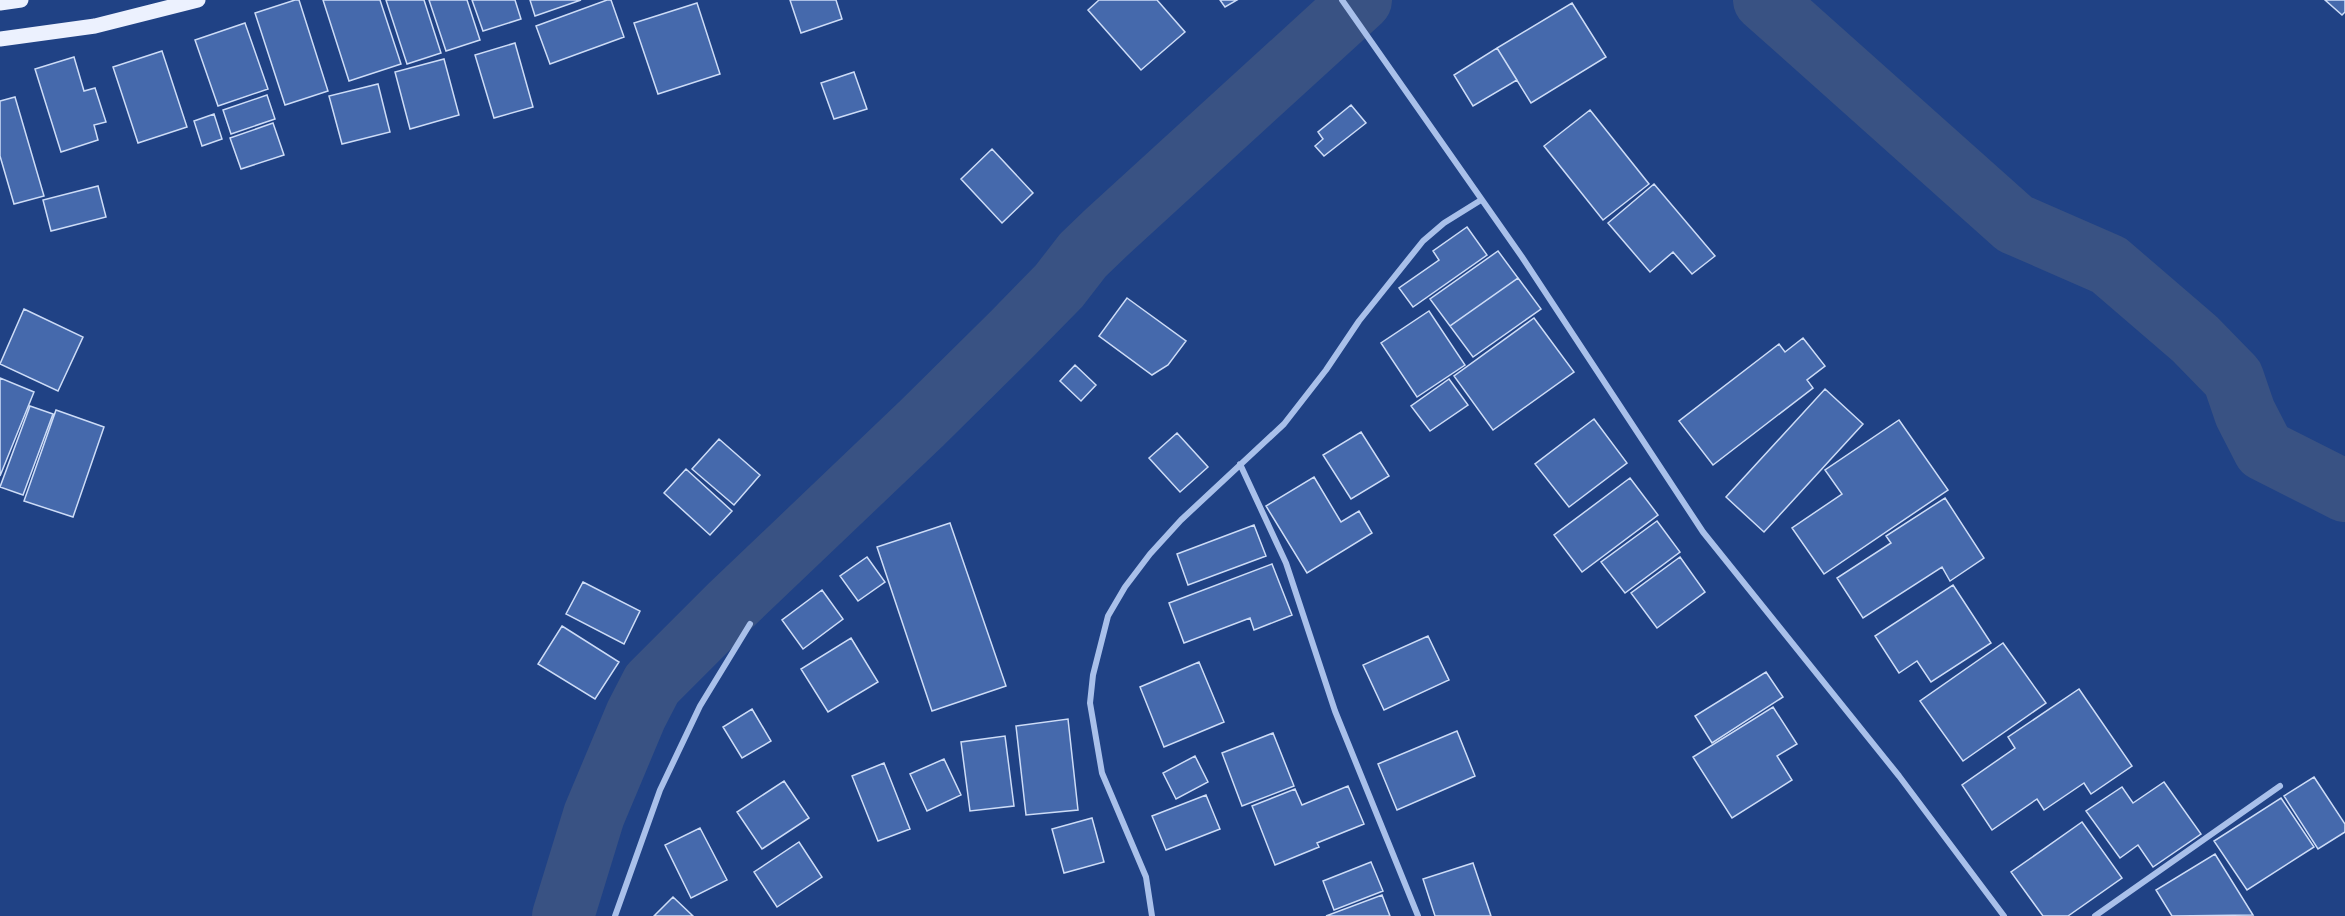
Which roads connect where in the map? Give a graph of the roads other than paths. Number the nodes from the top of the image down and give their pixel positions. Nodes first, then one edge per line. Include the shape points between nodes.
1 (21, 0) edge
2 (198, 0) edge
3 (1342, 0) edge
4 (0, 3) edge
5 (0, 39) edge
6 (1481, 200) junction
7 (1240, 464) junction
8 (750, 624) dead end
9 (2280, 786) dead end
10 (615, 916) edge
11 (1152, 916) edge
12 (1418, 916) edge
13 (2004, 916) edge
14 (2095, 916) edge

1 - 4 main road
2 - 5 main road via 95,26
3 - 6 street
6 - 7 street via 1423,241 1284,424
6 - 13 street via 1703,532 1899,776
7 - 11 street via 1158,546 1125,587 1108,616 1093,675 1090,703 1102,773 1146,877
7 - 12 street via 1286,563 1335,711
8 - 10 street via 700,706 660,790
9 - 14 street

